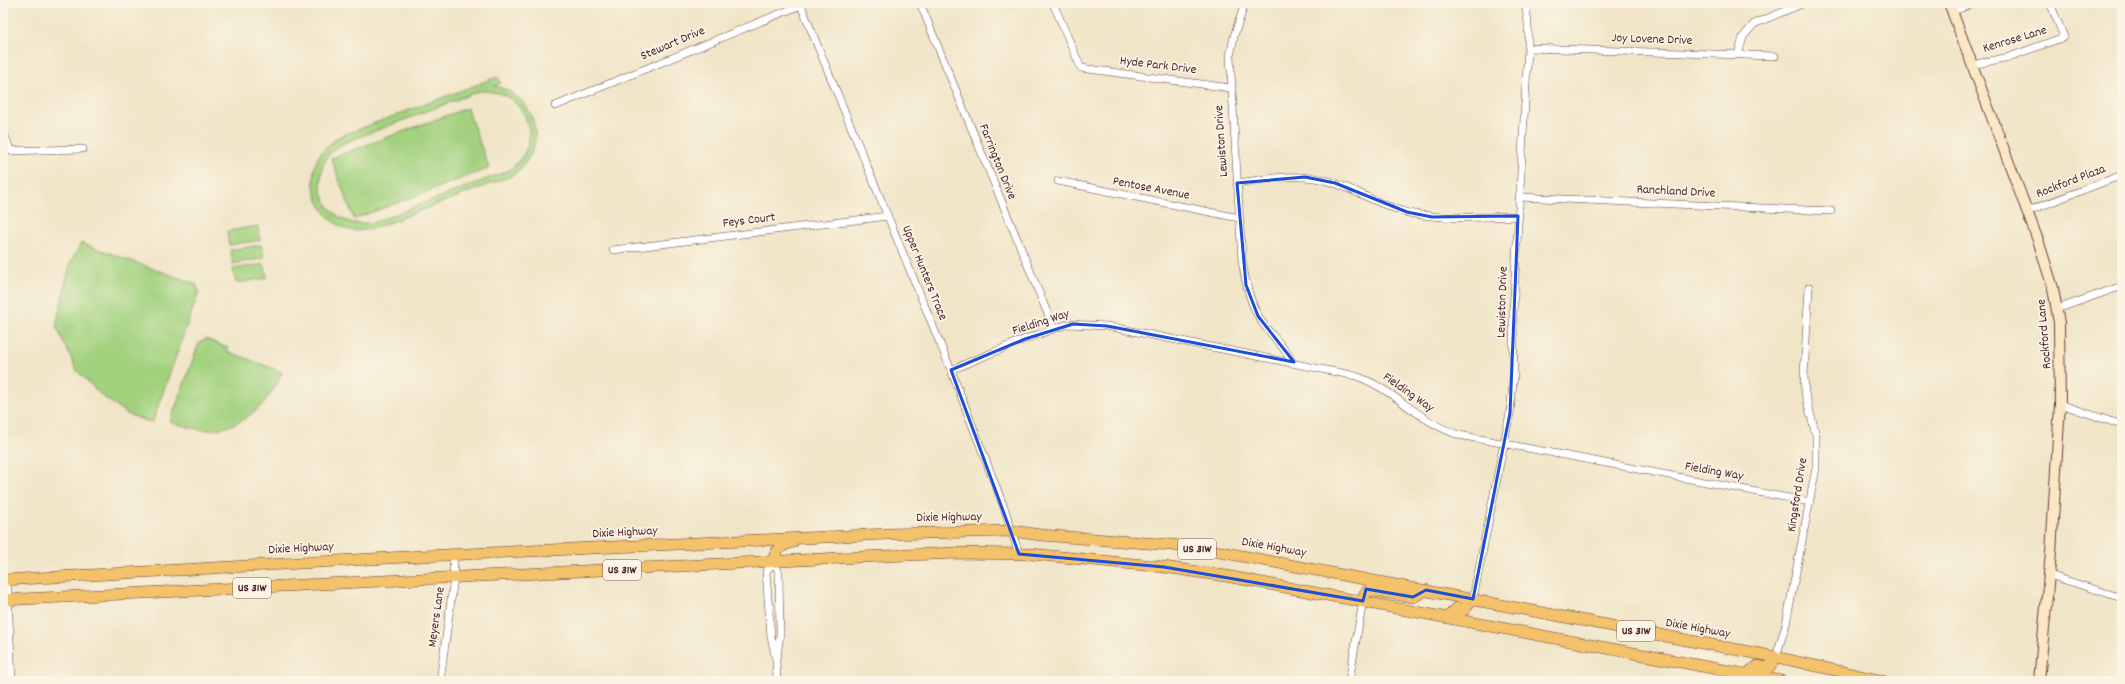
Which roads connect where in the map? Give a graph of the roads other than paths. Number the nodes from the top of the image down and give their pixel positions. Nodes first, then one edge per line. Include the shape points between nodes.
1 (920, 3) edge
2 (1053, 3) edge
3 (1244, 3) edge
4 (1525, 3) edge
5 (1804, 3) edge
6 (1976, 3) edge
7 (2050, 3) edge
8 (800, 4) edge
9 (1951, 7) edge
10 (1528, 48) junction
11 (1738, 55) junction
12 (1775, 56) dead end
13 (1972, 65) junction
14 (1231, 88) junction
15 (556, 106) dead end
16 (3, 130) edge
17 (83, 149) dead end
18 (7, 151) edge
19 (2122, 175) edge
20 (1058, 181) dead end
21 (1237, 183) junction
22 (1519, 196) junction
23 (1831, 211) dead end
24 (2028, 211) junction
25 (888, 216) junction
26 (1518, 216) junction
27 (1239, 218) junction
28 (613, 250) dead end
29 (2122, 286) edge
30 (1809, 287) dead end
31 (2057, 309) junction
32 (1054, 329) junction
33 (1292, 362) junction
34 (951, 370) junction
35 (2060, 404) junction
36 (2122, 425) edge
37 (1504, 444) junction
38 (1810, 502) junction
39 (1012, 531) junction
40 (817, 537) junction
41 (1019, 554) junction
42 (453, 555) junction
43 (774, 561) junction
44 (2049, 575) junction
45 (454, 578) junction
46 (5, 580) edge
47 (1426, 590) junction
48 (2122, 598) edge
49 (1473, 599) junction
50 (5, 600) edge
51 (1363, 601) junction
52 (1448, 617) junction
53 (1776, 657) junction
54 (776, 660) junction
55 (1746, 674) junction
56 (12, 681) edge
57 (440, 681) edge
58 (777, 681) edge
59 (1349, 681) edge
60 (1781, 681) edge
61 (1883, 681) edge
62 (2039, 681) edge

1 - 32 street, Farrington Drive
2 - 14 street, Hyde Park Drive via 1081,68
3 - 14 street, Lewiston Drive via 1230,56
4 - 10 street, Lewiston Drive
5 - 11 street via 1754,24 1743,37
6 - 9 street
7 - 13 street, Kenrose Lane via 2064,37 2009,57
8 - 15 street, Stewart Drive
8 - 25 street, Upper Hunters Trace
9 - 13 main road, Rockford Lane
10 - 11 street, Joy Lovene Drive
10 - 22 street, Lewiston Drive
11 - 12 street, Joy Lovene Drive
13 - 24 main road, Rockford Lane
14 - 21 street, Lewiston Drive
16 - 18 street
17 - 18 street
19 - 24 street, Rockford Plaza
20 - 27 street, Pentose Avenue
21 - 26 street via 1305,177 1335,183 1407,212 1432,217
21 - 27 street, Lewiston Drive
22 - 23 street, Ranchland Drive
22 - 26 street, Lewiston Drive
24 - 31 main road, Rockford Lane via 2053,288
25 - 28 street, Feys Court
25 - 34 street, Upper Hunters Trace
26 - 37 street, Lewiston Drive via 1513,313 1513,389
27 - 33 street, Lewiston Drive via 1242,262 1252,306 1265,326 1281,343
29 - 31 street
30 - 38 street, Kingsford Drive via 1804,375 1805,393 1816,435 1817,457
31 - 35 main road, Rockford Lane via 2061,353
32 - 33 street, Fielding Way via 1068,324 1093,324
32 - 34 street, Fielding Way
33 - 37 street, Fielding Way via 1370,381 1391,393 1435,426 1459,435
34 - 39 street, Upper Hunters Trace
35 - 36 street
35 - 44 main road, Rockford Lane
37 - 38 street, Fielding Way
37 - 49 street, Lewiston Drive
38 - 53 street, Kingsford Drive via 1786,624
39 - 40 main road, Dixie Highway / US 31W
39 - 41 street, Upper Hunters Trace
39 - 47 main road, Dixie Highway / US 31W via 1172,545
40 - 42 main road, Dixie Highway / US 31W
40 - 43 main road via 784,544 776,552
41 - 43 main road, US 31W via 956,553
41 - 51 main road, US 31W via 1164,567
42 - 45 street, Meyers Lane
42 - 46 main road, Dixie Highway / US 31W
43 - 45 main road, US 31W
43 - 54 street via 779,573 780,635
43 - 54 street via 766,572 771,637
44 - 48 street
44 - 62 main road, Rockford Lane
45 - 50 main road, US 31W
45 - 57 street, Meyers Lane
46 - 50 street
47 - 49 main road, Dixie Highway / US 31W
47 - 51 main road via 1413,597 1370,590
49 - 52 main road via 1464,610 1457,608
49 - 53 main road, Dixie Highway / US 31W
50 - 56 street
51 - 52 main road, US 31W
51 - 59 street
52 - 55 main road, US 31W
53 - 55 main road via 1769,668 1757,666
53 - 61 main road, Dixie Highway / US 31W
54 - 58 street
55 - 60 main road, US 31W

